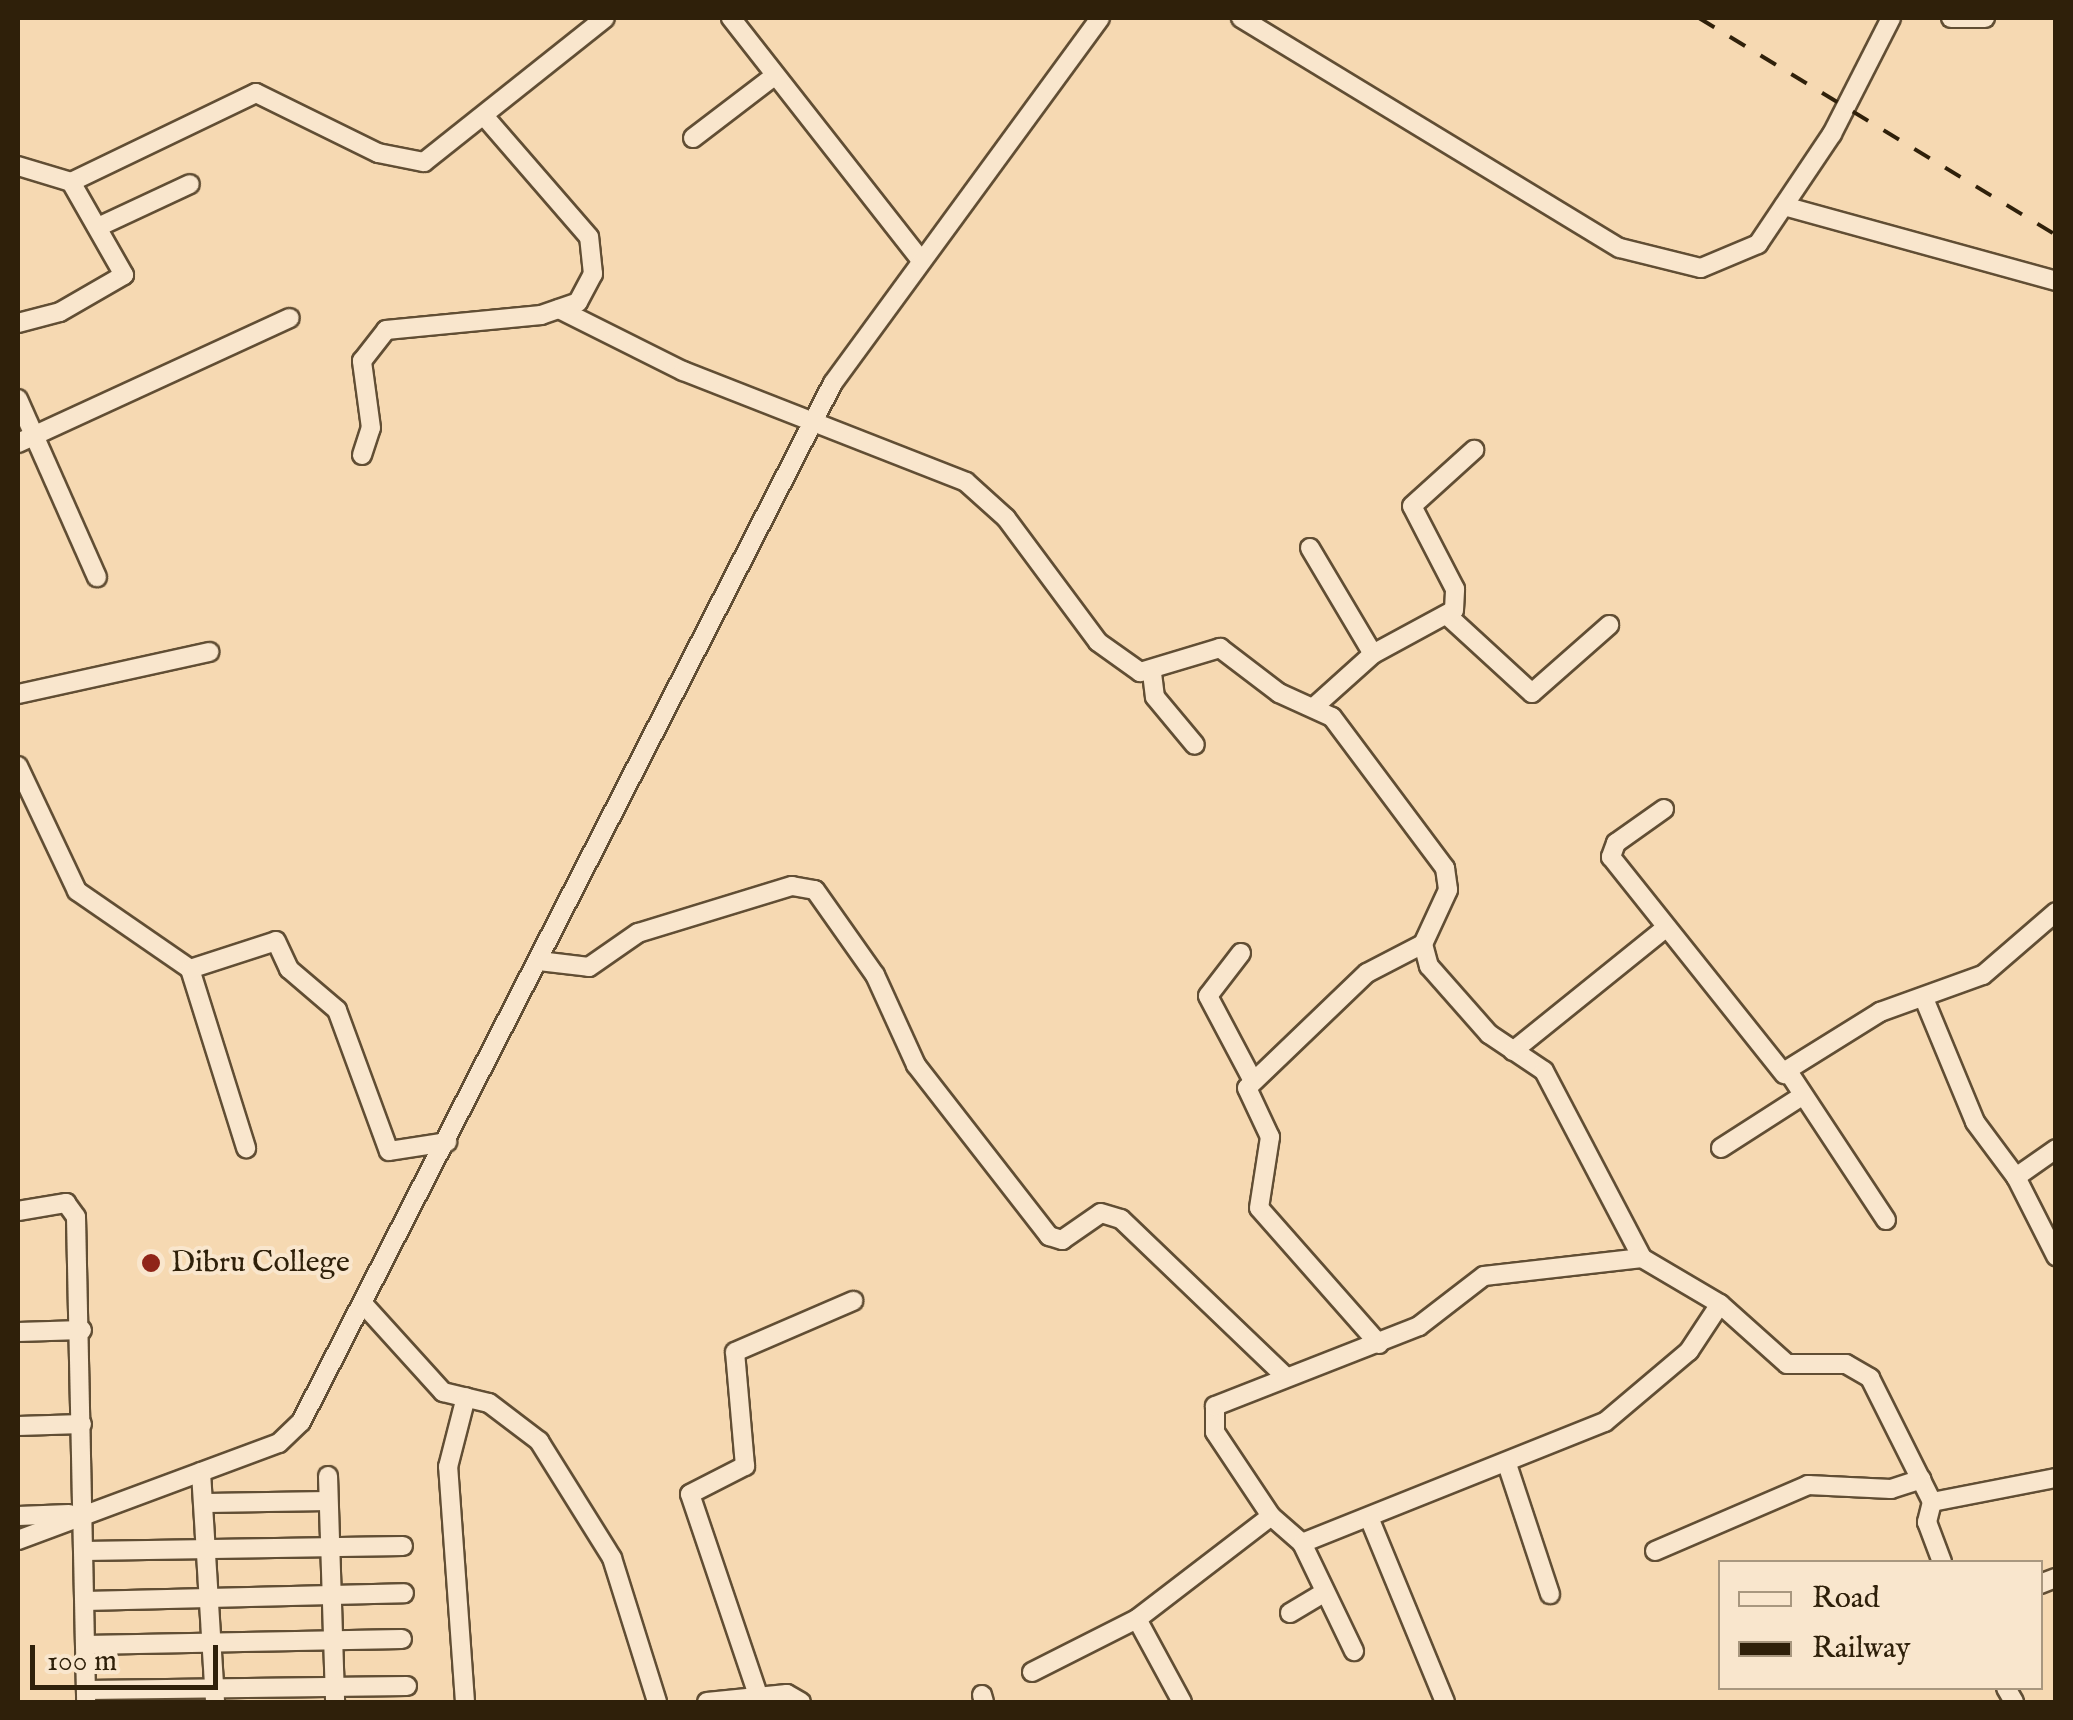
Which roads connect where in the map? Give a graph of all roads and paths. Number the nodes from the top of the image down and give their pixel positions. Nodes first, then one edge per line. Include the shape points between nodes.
1 (605, 18) edge
2 (731, 18) edge
3 (1100, 18) edge
4 (1241, 18) edge
5 (1891, 18) edge
6 (1951, 18) edge
7 (1984, 18) edge
8 (774, 76) junction
9 (485, 117) junction
10 (693, 138) dead end
11 (18, 166) edge
12 (70, 182) junction
13 (190, 184) dead end
14 (1784, 206) junction
15 (100, 226) junction
16 (920, 260) junction
17 (2056, 281) edge
18 (559, 309) junction
19 (290, 318) dead end
20 (18, 323) edge
21 (18, 399) edge
22 (812, 423) junction
23 (35, 434) junction
24 (18, 444) edge
25 (1474, 450) dead end
26 (362, 455) dead end
27 (1310, 548) dead end
28 (97, 577) dead end
29 (1448, 616) junction
30 (1609, 625) dead end
31 (209, 652) dead end
32 (1372, 654) junction
33 (1152, 673) junction
34 (18, 694) edge
35 (1315, 706) junction
36 (1195, 744) dead end
37 (18, 766) edge
38 (1664, 810) dead end
39 (2056, 912) edge
40 (1664, 929) junction
41 (1424, 944) junction
42 (1241, 952) dead end
43 (540, 961) junction
44 (190, 969) junction
45 (1925, 1001) junction
46 (1513, 1051) junction
47 (1784, 1074) junction
48 (1252, 1079) junction
49 (1799, 1098) junction
50 (446, 1142) junction
51 (246, 1148) dead end
52 (1721, 1148) dead end
53 (2056, 1149) edge
54 (2016, 1177) junction
55 (18, 1212) edge
56 (1886, 1220) dead end
57 (2056, 1256) edge
58 (1642, 1258) junction
59 (854, 1301) dead end
60 (1720, 1304) junction
61 (366, 1307) junction
62 (82, 1330) junction
63 (18, 1332) edge
64 (1379, 1344) junction
65 (1284, 1376) junction
66 (466, 1397) junction
67 (82, 1424) junction
68 (18, 1426) edge
69 (1508, 1468) junction
70 (201, 1472) junction
71 (328, 1476) dead end
72 (2056, 1478) edge
73 (1921, 1479) junction
74 (328, 1501) junction
75 (1932, 1502) junction
76 (206, 1503) junction
77 (84, 1513) junction
78 (18, 1516) edge
79 (1271, 1516) junction
80 (1370, 1520) junction
81 (18, 1540) edge
82 (1302, 1542) junction
83 (404, 1546) dead end
84 (328, 1549) junction
85 (84, 1551) junction
86 (208, 1551) junction
87 (1655, 1551) dead end
88 (1941, 1560) edge
89 (404, 1592) dead end
90 (1323, 1592) junction
91 (1550, 1594) dead end
92 (330, 1595) junction
93 (210, 1600) junction
94 (85, 1602) junction
95 (1290, 1613) dead end
96 (1137, 1618) junction
97 (402, 1639) dead end
98 (333, 1640) junction
99 (212, 1644) junction
100 (85, 1645) junction
101 (1354, 1651) dead end
102 (1032, 1672) dead end
103 (407, 1686) dead end
104 (334, 1693) edge
105 (758, 1694) junction
106 (215, 1695) edge
107 (86, 1696) edge
108 (465, 1702) edge
109 (657, 1702) edge
110 (710, 1702) edge
111 (802, 1702) edge
112 (1182, 1702) edge
113 (1445, 1702) edge

1 - 9 street
2 - 8 street
3 - 16 street
4 - 14 street via 1660,264 1730,263
5 - 14 street
6 - 7 street
8 - 10 street
8 - 16 street
9 - 12 street via 424,162 402,162 256,93
9 - 18 street via 589,238 594,274 578,302
11 - 12 street
12 - 15 street
13 - 15 street
14 - 17 street
15 - 20 street via 124,276 60,312
16 - 22 street
18 - 22 street
18 - 26 street via 386,330 362,361 371,428
19 - 23 street
21 - 23 street
22 - 33 street via 966,482 1006,518 1098,642
22 - 43 street
23 - 24 street
23 - 28 street
25 - 29 street via 1412,506 1454,589
27 - 32 street
29 - 30 street via 1532,693
29 - 32 street
31 - 34 street
32 - 35 street
33 - 35 street via 1220,648 1279,692
33 - 36 street via 1155,697
35 - 41 street via 1360,749 1445,868 1448,890
37 - 44 street via 77,891
38 - 40 street via 1616,843 1612,857
39 - 45 street via 2024,948
40 - 46 street
40 - 47 street
41 - 46 street via 1430,966
41 - 48 street via 1367,973
42 - 48 street via 1208,996
43 - 50 street
43 - 65 street via 590,967 638,932 792,886 815,890 875,975 916,1065 1049,1236 1062,1240 1100,1213 1121,1219
44 - 50 street via 276,941 289,969 337,1010 389,1151
44 - 51 street
45 - 47 street via 1880,1012
45 - 54 street via 1975,1122
46 - 58 street via 1567,1103
47 - 49 street
48 - 64 street via 1248,1096 1270,1137 1259,1208
49 - 52 street
49 - 56 street
50 - 61 street
53 - 54 street
54 - 57 street
55 - 62 street via 72,1207
58 - 60 street
58 - 64 street via 1484,1276
59 - 105 street via 735,1352 745,1466 690,1494
60 - 69 street via 1689,1351 1621,1412
60 - 73 street via 1788,1364 1846,1364 1870,1378
61 - 66 street via 440,1389
61 - 70 street via 301,1422 279,1443
62 - 63 street
62 - 67 street
64 - 65 street
65 - 79 street via 1226,1396 1210,1417
66 - 108 street via 448,1466
66 - 109 street via 532,1433 594,1524 628,1594
67 - 68 street
67 - 77 street
69 - 80 street
69 - 91 street
70 - 76 street
70 - 77 street
71 - 74 street
72 - 75 street
73 - 75 street
73 - 87 street via 1891,1489 1808,1485
74 - 76 street
74 - 84 street
75 - 88 street via 1927,1522
76 - 86 street
77 - 78 street
77 - 81 street
77 - 85 street
79 - 82 street
79 - 96 street
80 - 82 street
80 - 113 street
82 - 90 street
83 - 84 street
84 - 86 street
84 - 92 street
85 - 86 street
85 - 94 street
86 - 93 street
89 - 92 street
90 - 95 street
90 - 101 street
92 - 93 street
92 - 98 street
93 - 94 street
93 - 99 street
94 - 100 street
96 - 102 street
96 - 112 street
97 - 98 street
98 - 99 street
98 - 104 street
99 - 100 street
99 - 106 street
100 - 107 street
103 - 104 street
104 - 106 street
105 - 110 street
105 - 111 street
106 - 107 street

